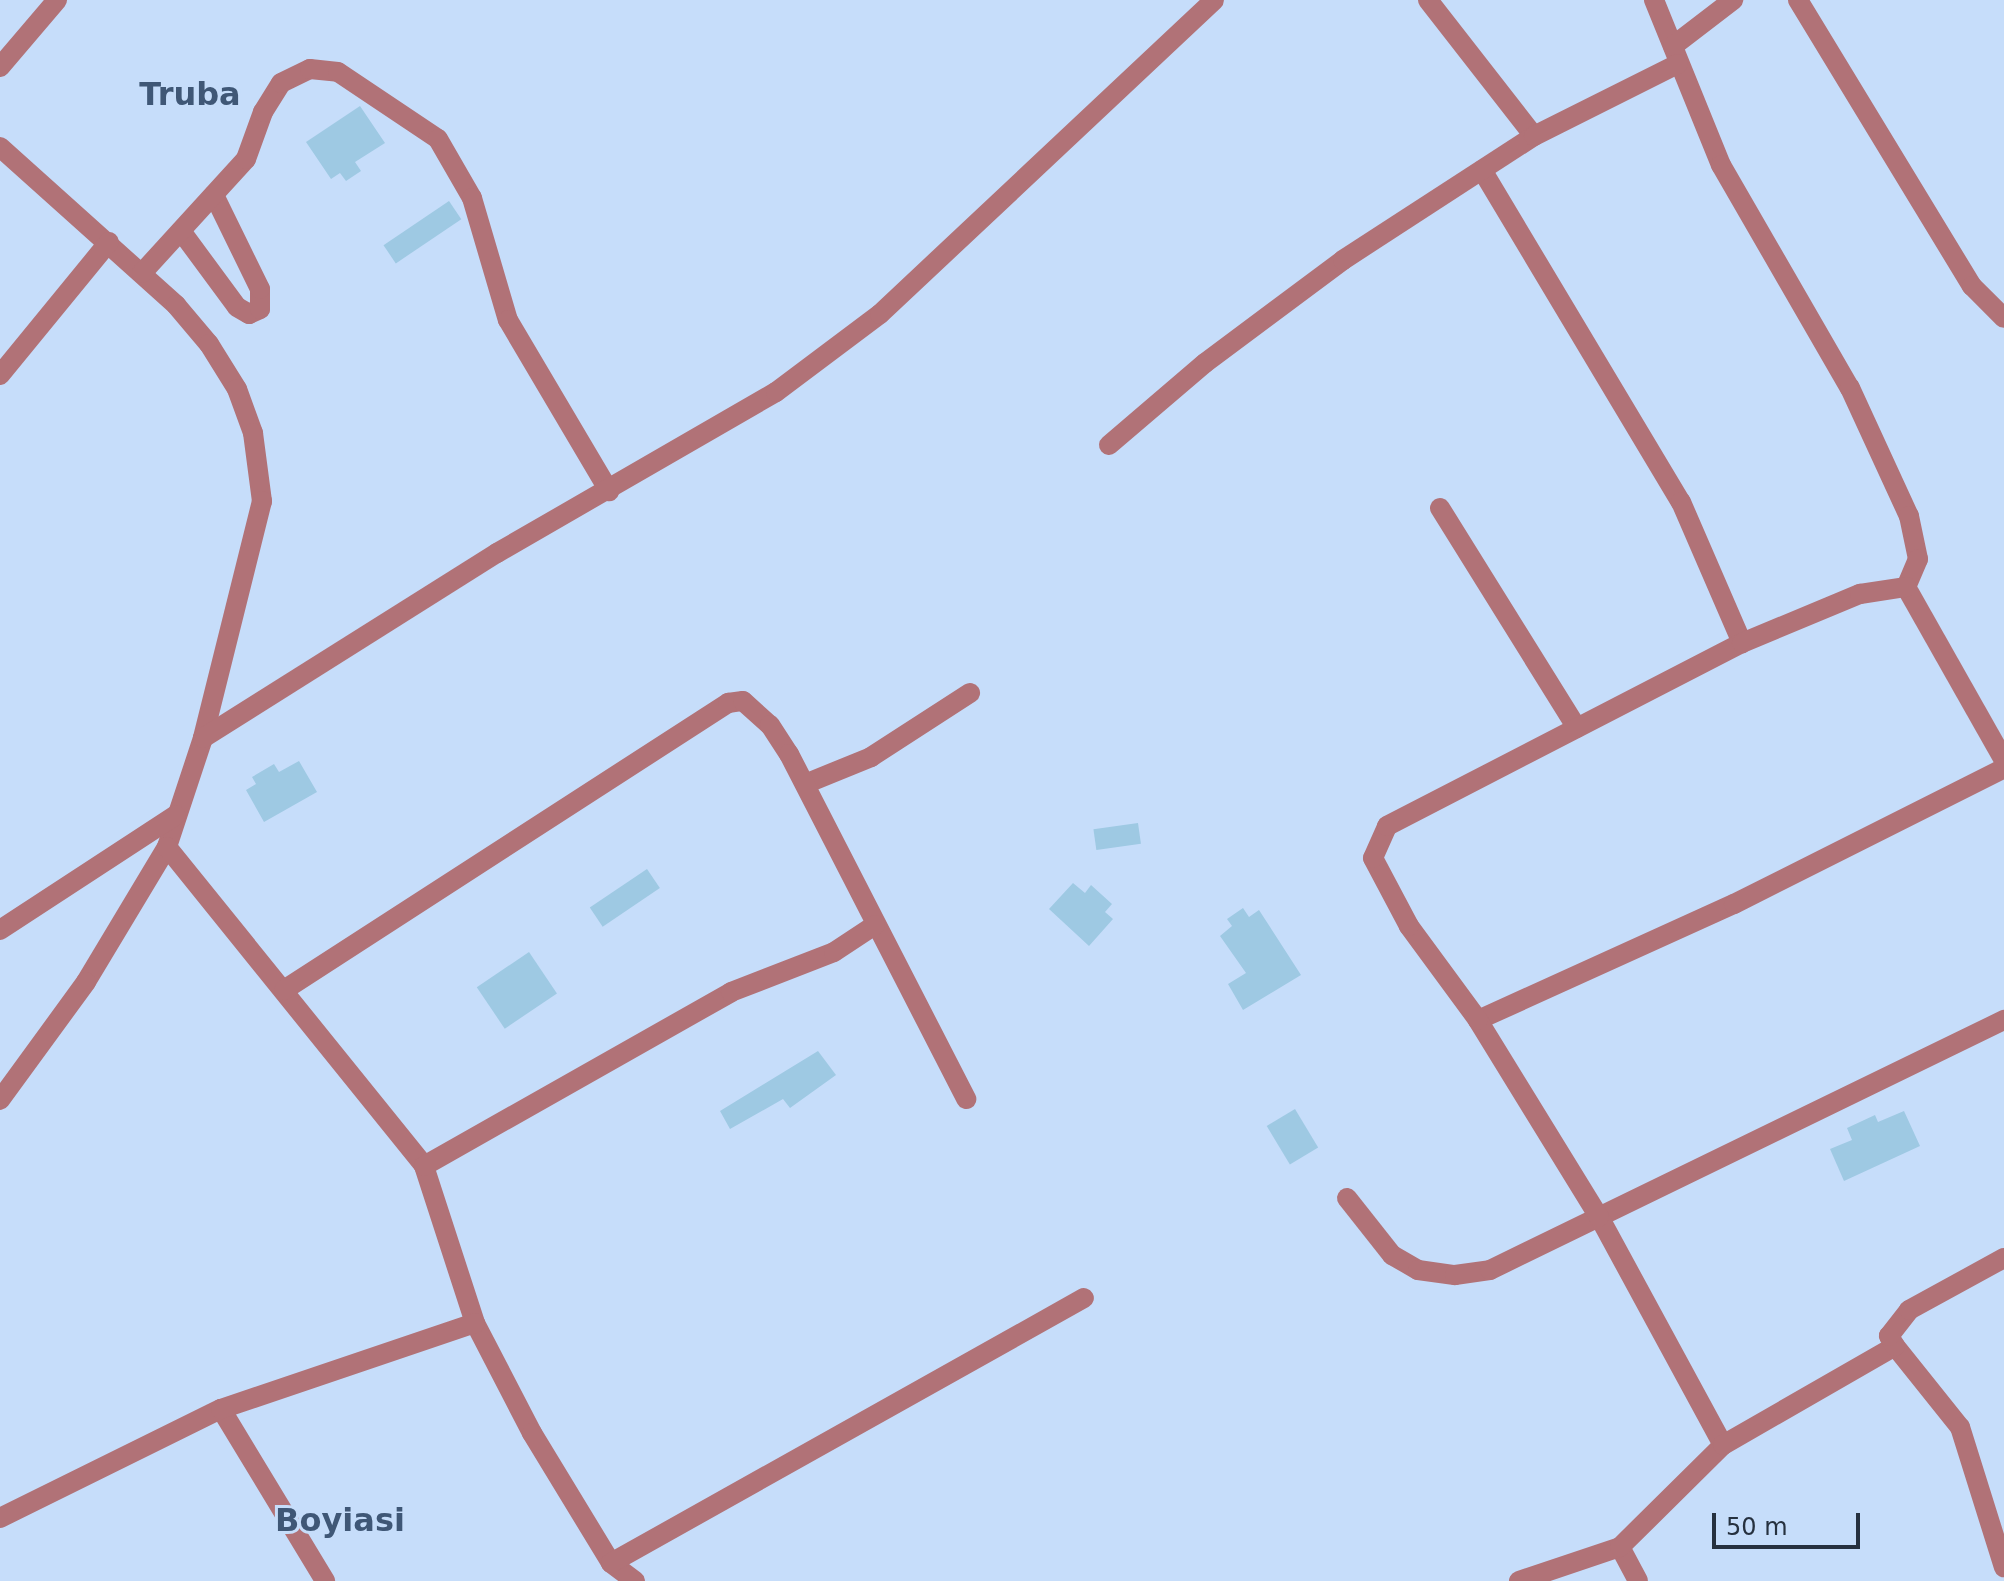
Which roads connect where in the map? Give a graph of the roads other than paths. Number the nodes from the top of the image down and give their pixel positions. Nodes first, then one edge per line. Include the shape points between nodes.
1 (57, 0) edge
2 (1214, 0) edge
3 (1428, 0) edge
4 (1654, 0) edge
5 (1733, 0) edge
6 (1798, 0) edge
7 (1675, 55) junction
8 (0, 67) edge
9 (1534, 136) junction
10 (0, 147) edge
11 (1482, 170) junction
12 (214, 195) junction
13 (181, 231) junction
14 (109, 242) junction
15 (142, 273) junction
16 (2004, 318) edge
17 (0, 375) edge
18 (1109, 445) dead end
19 (609, 491) junction
20 (1440, 508) dead end
21 (1906, 587) junction
22 (1742, 643) junction
23 (970, 693) dead end
24 (1577, 728) junction
25 (203, 738) junction
26 (2004, 760) edge
27 (2004, 768) edge
28 (805, 784) junction
29 (176, 815) junction
30 (167, 847) junction
31 (875, 925) junction
32 (0, 930) edge
33 (284, 990) junction
34 (1478, 1020) junction
35 (2004, 1020) edge
36 (966, 1099) dead end
37 (0, 1100) edge
38 (424, 1166) junction
39 (1347, 1198) dead end
40 (1599, 1217) junction
41 (2004, 1258) edge
42 (1084, 1298) dead end
43 (475, 1323) junction
44 (1895, 1346) junction
45 (221, 1409) junction
46 (1723, 1445) junction
47 (0, 1518) edge
48 (1620, 1547) junction
49 (611, 1563) junction
50 (2004, 1567) edge
51 (325, 1581) edge
52 (635, 1581) edge
53 (1519, 1581) edge
54 (1638, 1581) edge

1 - 8 street
2 - 19 street via 880,314 776,392
3 - 9 street
4 - 7 street
5 - 7 street
6 - 16 street via 1964,274
7 - 9 street
7 - 21 street via 1721,165 1850,388 1909,516 1918,559
9 - 11 street
10 - 14 street
11 - 18 street via 1343,260 1205,363
11 - 22 street via 1681,502
12 - 13 street
12 - 13 street via 260,289 260,309 249,314 237,307
12 - 19 street via 246,159 271,97 295,74 329,68 421,123 438,139 467,185 508,320
13 - 15 street
14 - 15 street
14 - 17 street
15 - 25 street via 209,344 237,389 260,466 257,529
19 - 25 street via 497,553
20 - 24 street
21 - 22 street via 1860,594
21 - 26 street
22 - 24 street
23 - 28 street via 871,757
24 - 34 street via 1387,826 1377,841 1373,858 1409,926
25 - 29 street
27 - 34 street via 1734,904
28 - 31 street
28 - 33 street via 770,725 743,701 728,703
29 - 30 street
29 - 32 street
30 - 33 street
30 - 37 street via 86,982
31 - 36 street
31 - 38 street via 834,952 731,992
33 - 38 street
34 - 40 street
35 - 40 street
38 - 43 street
39 - 40 street via 1392,1255 1418,1270 1455,1275 1490,1270
40 - 46 street
41 - 44 street via 1909,1310 1889,1336
42 - 49 street
43 - 45 street
43 - 49 street via 532,1433
44 - 46 street
44 - 50 street via 1960,1427
45 - 47 street
45 - 51 street
46 - 48 street
48 - 53 street
48 - 54 street
49 - 52 street

